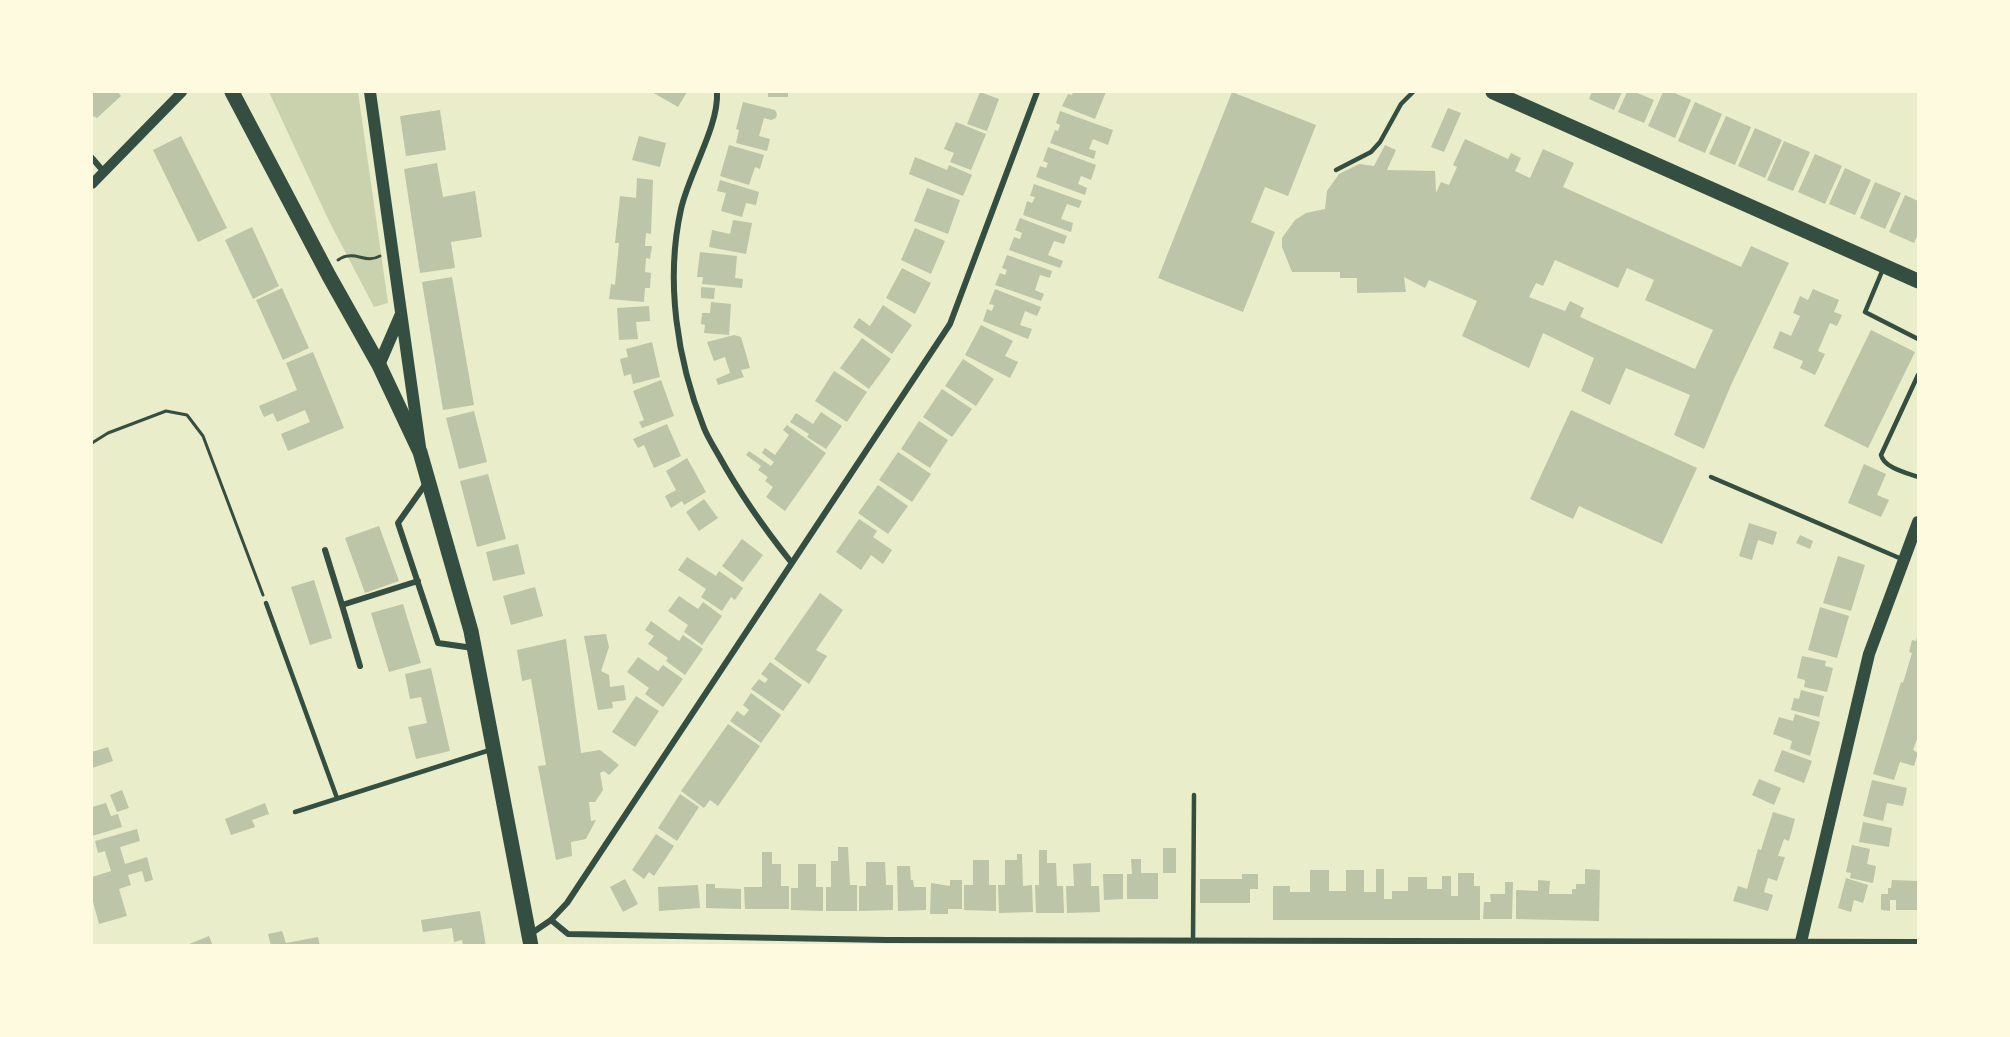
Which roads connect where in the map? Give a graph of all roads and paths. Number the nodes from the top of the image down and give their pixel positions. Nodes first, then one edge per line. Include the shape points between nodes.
1 (182, 92) edge
2 (232, 92) edge
3 (370, 92) edge
4 (717, 92) edge
5 (1037, 92) edge
6 (1413, 92) edge
7 (1493, 92) edge
8 (92, 158) edge
9 (1336, 170) dead end
10 (104, 172) junction
11 (92, 183) edge
12 (392, 244) junction
13 (323, 265) junction
14 (1884, 266) junction
15 (1918, 281) edge
16 (402, 313) junction
17 (1918, 339) edge
18 (379, 365) junction
19 (1918, 375) edge
20 (92, 442) edge
21 (420, 452) junction
22 (1711, 477) dead end
23 (1918, 477) edge
24 (429, 479) junction
25 (1918, 522) edge
26 (325, 550) dead end
27 (1904, 561) junction
28 (791, 562) junction
29 (418, 581) junction
30 (266, 603) joint
31 (342, 605) junction
32 (475, 649) junction
33 (360, 666) dead end
34 (493, 749) junction
35 (1194, 795) dead end
36 (337, 798) junction
37 (295, 812) dead end
38 (551, 920) junction
39 (530, 940) edge
40 (1193, 941) junction
41 (1918, 942) edge
42 (887, 943) edge
43 (1800, 944) edge

1 - 10 street
2 - 13 main road
3 - 12 main road
4 - 28 street via 718,102 681,208 673,261 685,373 705,430 723,464
5 - 28 street via 950,324
6 - 9 lane via 1371,152
7 - 14 main road
8 - 10 street
10 - 11 street
12 - 13 path via 373,260 350,255
12 - 16 main road
13 - 18 main road
14 - 15 main road
14 - 17 lane via 1865,312
16 - 18 main road
16 - 21 main road
18 - 21 main road
19 - 23 lane via 1881,455 1887,464
20 - 30 path via 166,411 187,415 203,436
21 - 24 main road
22 - 27 lane
24 - 29 street via 398,523
24 - 32 main road
25 - 27 main road
26 - 31 street
27 - 43 main road via 1869,654
28 - 38 street via 567,903
29 - 31 street
29 - 32 street via 438,643
30 - 36 lane
31 - 33 street
32 - 34 main road
34 - 36 lane
34 - 39 main road
35 - 40 lane
36 - 37 lane
38 - 39 street
38 - 42 street via 567,934
40 - 42 street
40 - 43 street
41 - 43 street

